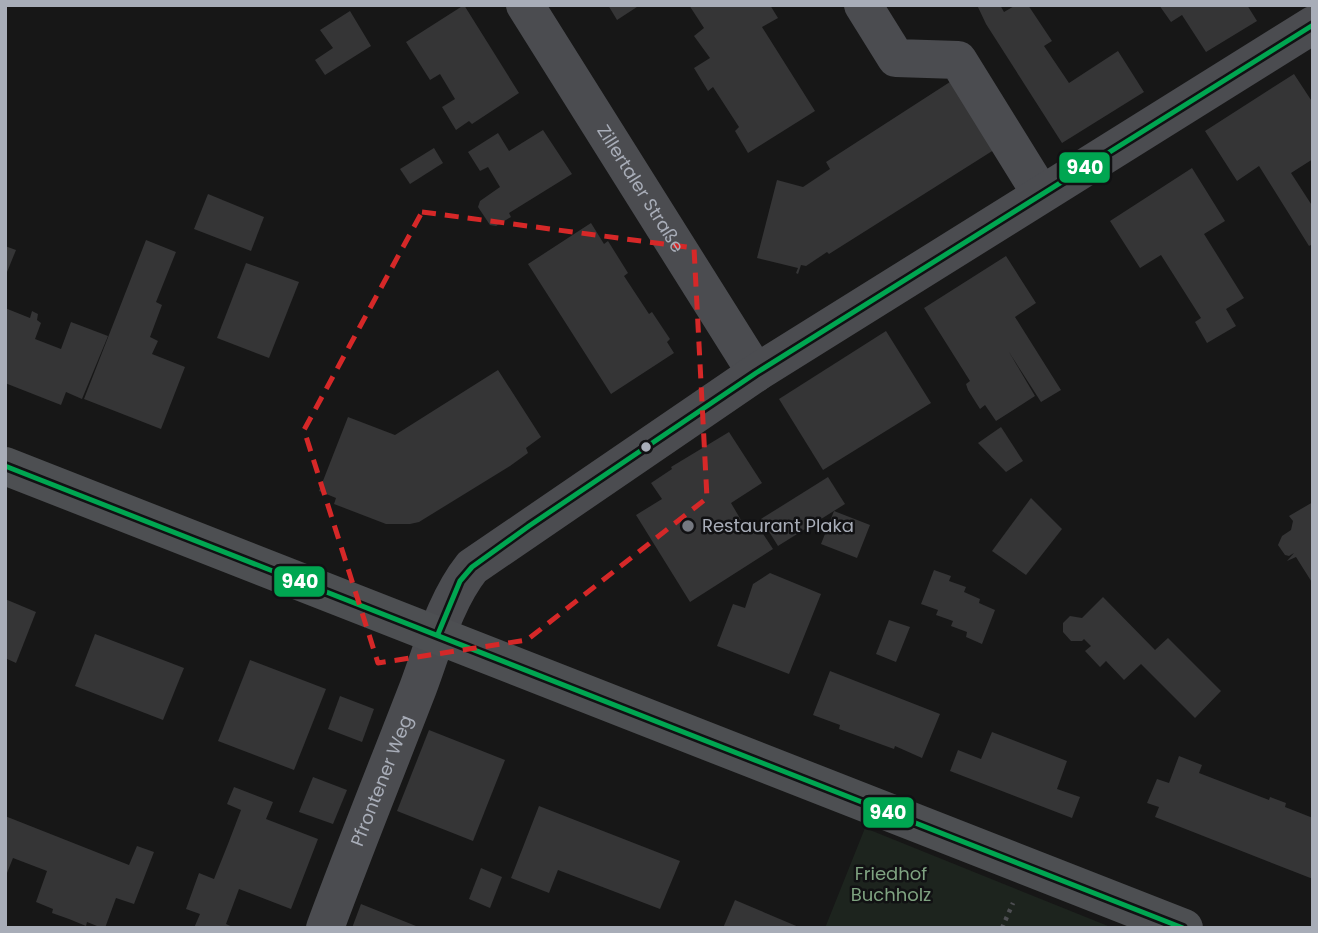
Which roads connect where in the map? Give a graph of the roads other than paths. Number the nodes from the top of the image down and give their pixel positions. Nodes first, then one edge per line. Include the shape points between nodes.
1 (525, 5) edge
2 (863, 5) edge
3 (1313, 25) edge
4 (1041, 194) junction
5 (756, 373) junction
6 (5, 466) edge
7 (438, 635) junction
8 (325, 928) edge
9 (1184, 928) edge

1 - 5 street, Zillertaler Straße
2 - 4 street via 896,58 958,60
3 - 4 street, Pfrontener Weg
4 - 5 street, Pfrontener Weg
5 - 7 street, Pfrontener Weg via 472,567 460,581
6 - 7 main road
7 - 8 street, Pfrontener Weg
7 - 9 main road

